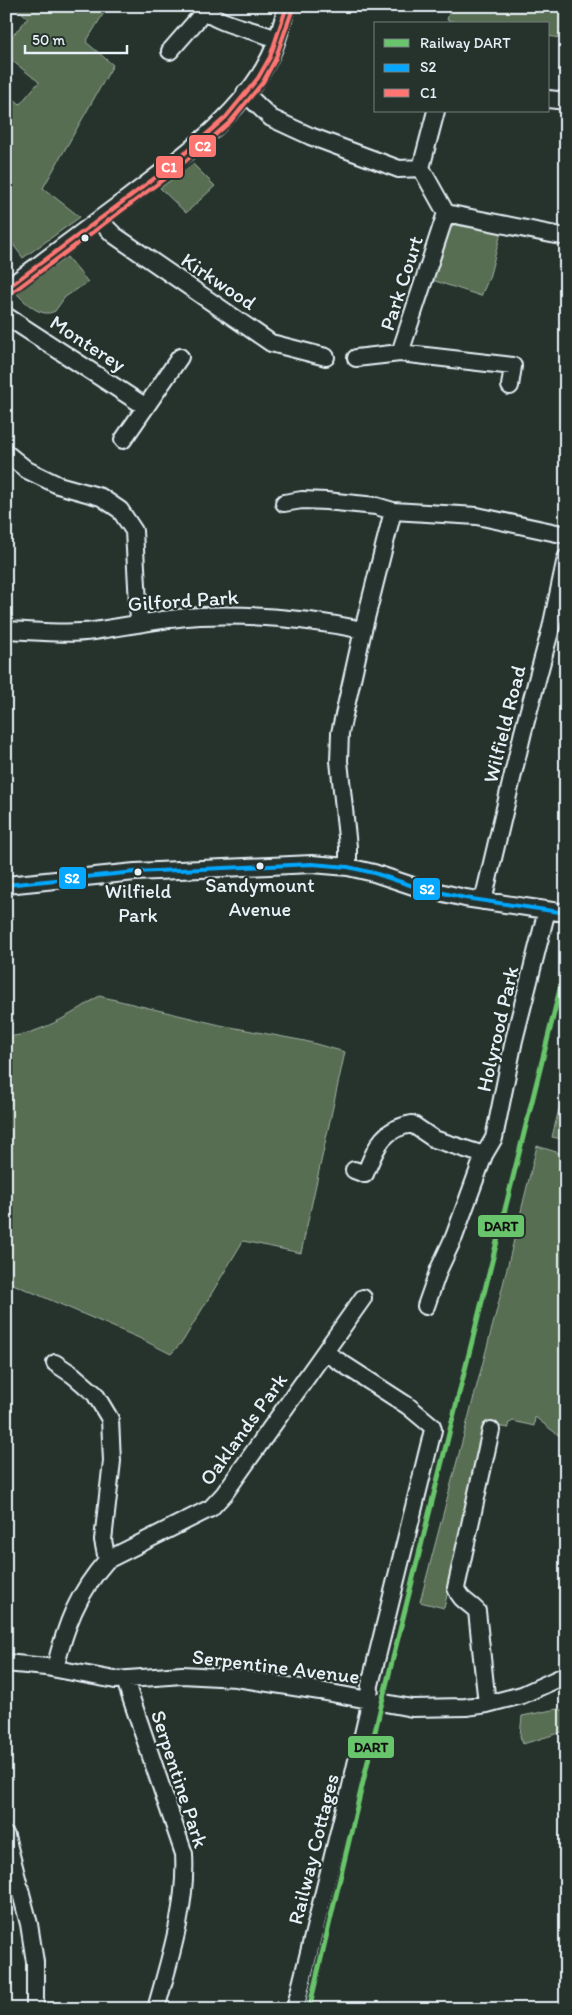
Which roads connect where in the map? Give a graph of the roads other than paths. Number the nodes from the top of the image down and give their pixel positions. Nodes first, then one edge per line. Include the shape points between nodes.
1 (287, 6) edge
2 (201, 9) edge
3 (278, 38) junction
4 (170, 51) dead end
5 (245, 93) junction
6 (550, 98) edge
7 (566, 101) edge
8 (436, 112) edge
9 (421, 168) junction
10 (446, 213) junction
11 (99, 220) junction
12 (561, 236) dead end
13 (6, 290) edge
14 (6, 316) edge
15 (400, 353) junction
16 (180, 357) dead end
17 (326, 357) dead end
18 (356, 358) dead end
19 (510, 386) dead end
20 (146, 407) junction
21 (123, 440) dead end
22 (6, 453) edge
23 (284, 502) dead end
24 (393, 511) junction
25 (566, 535) edge
26 (566, 558) edge
27 (139, 622) junction
28 (6, 630) edge
29 (363, 630) junction
30 (348, 867) junction
31 (6, 885) edge
32 (483, 901) junction
33 (546, 910) junction
34 (566, 913) edge
35 (484, 1155) junction
36 (354, 1170) dead end
37 (363, 1298) dead end
38 (426, 1306) dead end
39 (326, 1353) junction
40 (55, 1363) dead end
41 (491, 1430) dead end
42 (107, 1560) junction
43 (6, 1662) edge
44 (55, 1668) junction
45 (566, 1675) edge
46 (125, 1680) junction
47 (369, 1700) junction
48 (487, 1704) junction
49 (6, 1836) edge
50 (35, 2009) edge
51 (156, 2009) edge
52 (295, 2009) edge

1 - 3 street
2 - 3 street via 222,23
2 - 4 street
3 - 5 street via 270,57
5 - 9 street via 271,118 310,136 399,169
5 - 11 street via 224,119 198,143
6 - 7 street
8 - 9 street
9 - 10 street
10 - 12 street
10 - 15 street, Park Court
11 - 13 street
11 - 17 street, Kirkwood via 114,235 271,343
14 - 20 street, Monterey
15 - 18 street
15 - 19 street, Park Court via 513,366
16 - 20 street
20 - 21 street
22 - 27 street via 27,470 58,485 101,497 120,510 134,531
23 - 24 street via 326,501
24 - 25 street via 477,516
24 - 29 street
26 - 32 street, Wilfield Road
27 - 28 street, Gilford Park via 93,631
27 - 29 street, Gilford Park via 200,616 258,617
29 - 30 street via 340,733 339,761
30 - 31 street via 301,864 135,872
30 - 32 street
32 - 33 street
33 - 34 street
33 - 35 street, Holyrood Park via 494,1138
35 - 36 street via 434,1139 412,1124 400,1126 381,1138 365,1174
35 - 38 street, Holyrood Park
37 - 39 street, Oaklands Park
39 - 42 street, Oaklands Park via 211,1508
39 - 47 street via 408,1406 433,1430
40 - 42 street via 95,1394 110,1420 112,1461 102,1540
41 - 48 street via 456,1588 464,1602 477,1611
42 - 44 street, Oaklands Park via 73,1611
43 - 44 street, Serpentine Avenue
44 - 46 street, Serpentine Avenue
45 - 48 street, Serpentine Avenue via 522,1695
46 - 47 street, Serpentine Avenue via 182,1675 236,1678
46 - 51 street, Serpentine Park via 184,1854 182,1904
47 - 48 street, Serpentine Avenue via 412,1708
47 - 52 street, Railway Cottages via 348,1799
49 - 50 street via 29,1924 35,1962

